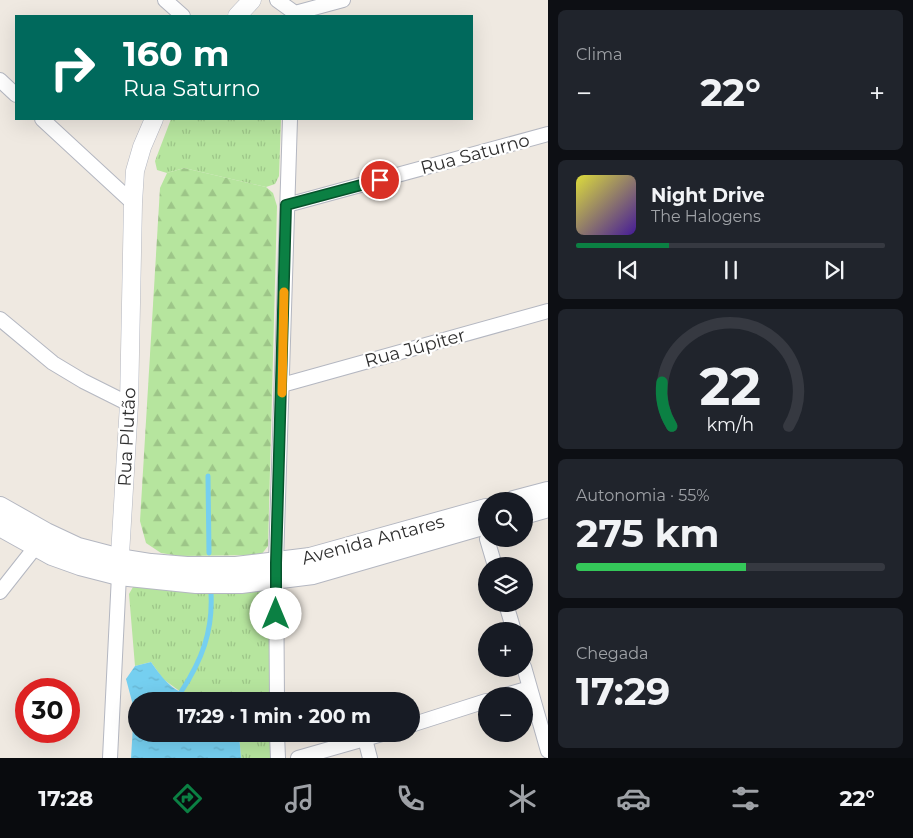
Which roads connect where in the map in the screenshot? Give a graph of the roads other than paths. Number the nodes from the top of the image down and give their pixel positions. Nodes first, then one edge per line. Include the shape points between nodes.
1 (165, 0) edge
2 (252, 0) edge
3 (277, 0) edge
4 (343, 0) edge
5 (182, 15) edge
6 (238, 15) edge
7 (295, 15) edge
8 (0, 80) edge
9 (15, 94) edge
10 (43, 120) edge
11 (154, 120) edge
12 (290, 120) edge
13 (548, 134) edge
14 (133, 203) junction
15 (286, 205) junction
16 (548, 311) edge
17 (0, 319) edge
18 (282, 385) junction
19 (129, 404) junction
20 (548, 492) edge
21 (533, 496) edge
22 (0, 507) edge
23 (548, 507) edge
24 (533, 511) edge
25 (0, 526) edge
26 (478, 526) edge
27 (41, 540) junction
28 (120, 567) junction
29 (276, 571) junction
30 (0, 592) edge
31 (277, 692) edge
32 (533, 698) edge
33 (478, 704) edge
34 (420, 722) edge
35 (277, 742) edge
36 (354, 742) edge
37 (366, 742) edge
38 (548, 751) edge
39 (110, 758) edge
40 (278, 758) edge
41 (298, 758) edge
42 (370, 758) edge

1 - 5 street
2 - 6 street
3 - 7 street
4 - 7 street
8 - 9 street
10 - 14 street
11 - 14 street, Rua Plutão via 135,171
12 - 15 street
13 - 15 street, Rua Saturno
14 - 19 street, Rua Plutão
15 - 18 street
16 - 18 street, Rua Júpiter
17 - 19 street via 53,363
18 - 29 street
19 - 28 street, Rua Plutão
20 - 21 main road
22 - 27 main road, Avenida Antares
23 - 24 main road
25 - 27 main road, Avenida Antares
26 - 29 main road, Avenida Antares via 313,574
27 - 28 main road, Avenida Antares via 52,555 80,565
27 - 30 street
28 - 29 main road, Avenida Antares via 196,583 241,583
28 - 39 street, Rua Plutão
29 - 31 street
32 - 38 street
33 - 34 street
35 - 40 street
36 - 41 street
37 - 42 street

